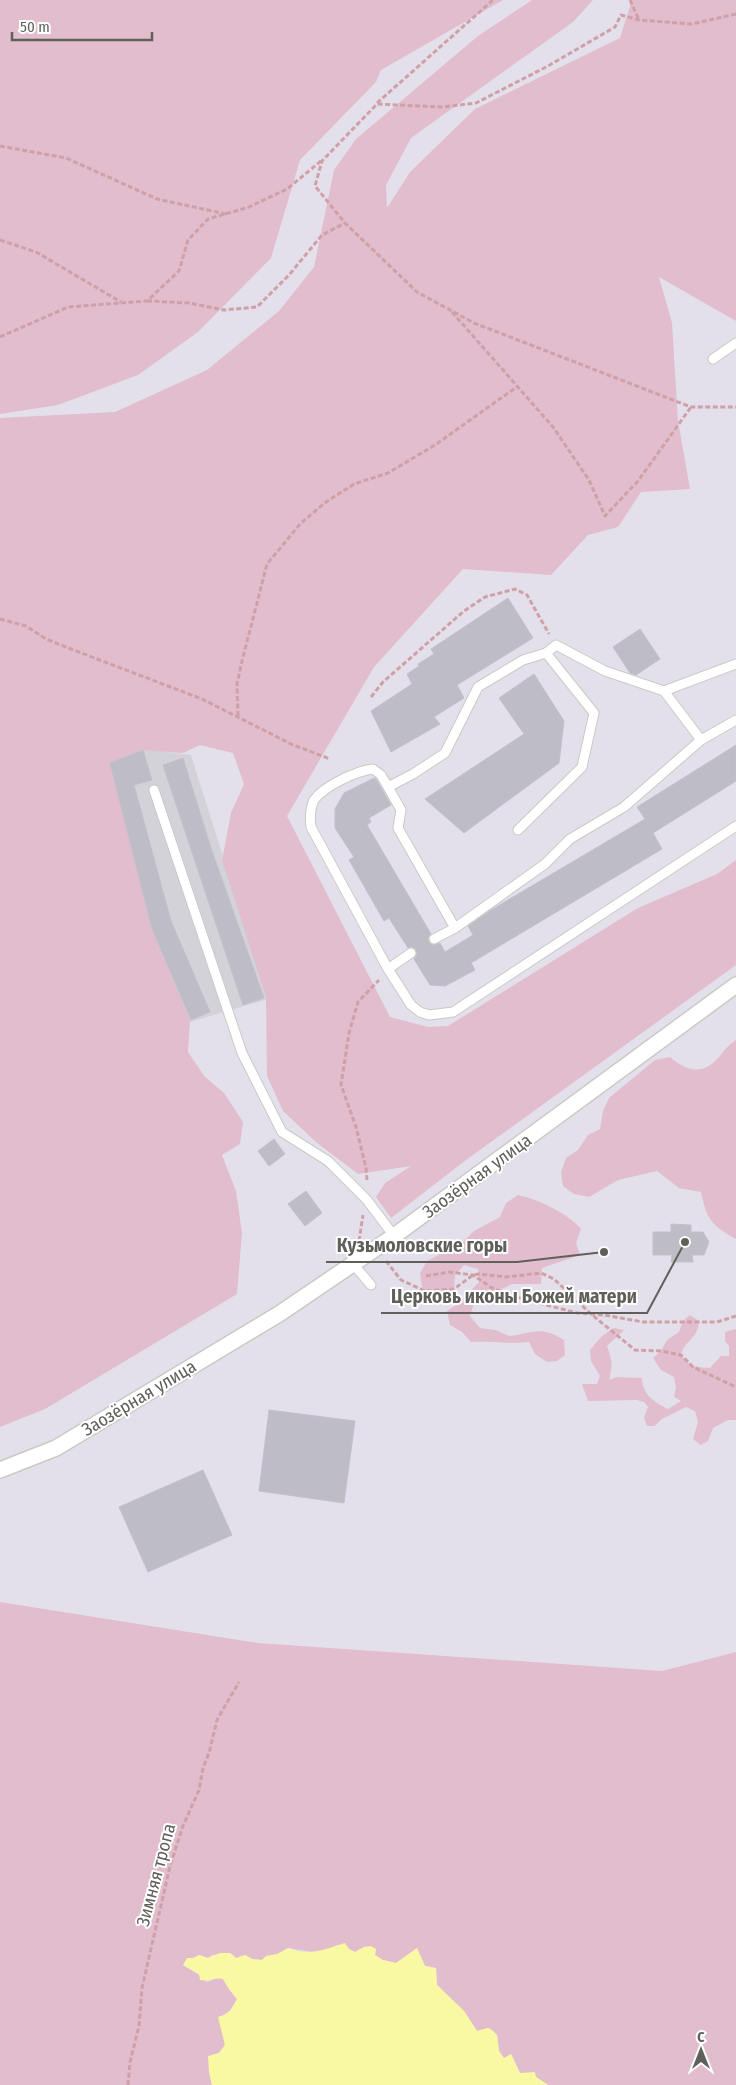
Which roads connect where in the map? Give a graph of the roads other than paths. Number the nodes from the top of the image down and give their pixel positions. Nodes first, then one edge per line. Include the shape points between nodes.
1 (736, 343) edge
2 (713, 359) dead end
3 (546, 653) junction
4 (736, 664) edge
5 (664, 691) junction
6 (736, 720) edge
7 (701, 740) junction
8 (388, 787) junction
9 (154, 790) dead end
10 (736, 826) edge
11 (518, 830) dead end
12 (455, 928) junction
13 (434, 939) dead end
14 (411, 953) dead end
15 (388, 969) junction
16 (736, 985) edge
17 (394, 1236) junction
18 (353, 1264) junction
19 (371, 1285) dead end
20 (0, 1470) edge

1 - 2 lane
3 - 5 lane via 556,645 605,671
3 - 8 lane via 523,660 478,687 445,753
3 - 11 lane via 594,713 582,767
4 - 5 lane
5 - 7 lane
6 - 7 lane
7 - 12 lane via 624,807 570,839 545,864
8 - 12 lane via 401,810 398,828
8 - 15 lane via 381,774 372,769 363,770 328,787 314,801 310,818 311,827
9 - 17 lane via 242,1053 260,1093 282,1132 328,1161 367,1200
10 - 15 lane via 453,1012 429,1015 420,1012 411,1005
12 - 13 lane
14 - 15 lane
16 - 17 street, Заозёрная улица
17 - 18 street, Заозёрная улица
18 - 19 lane
18 - 20 street, Заозёрная улица via 279,1314 56,1448

